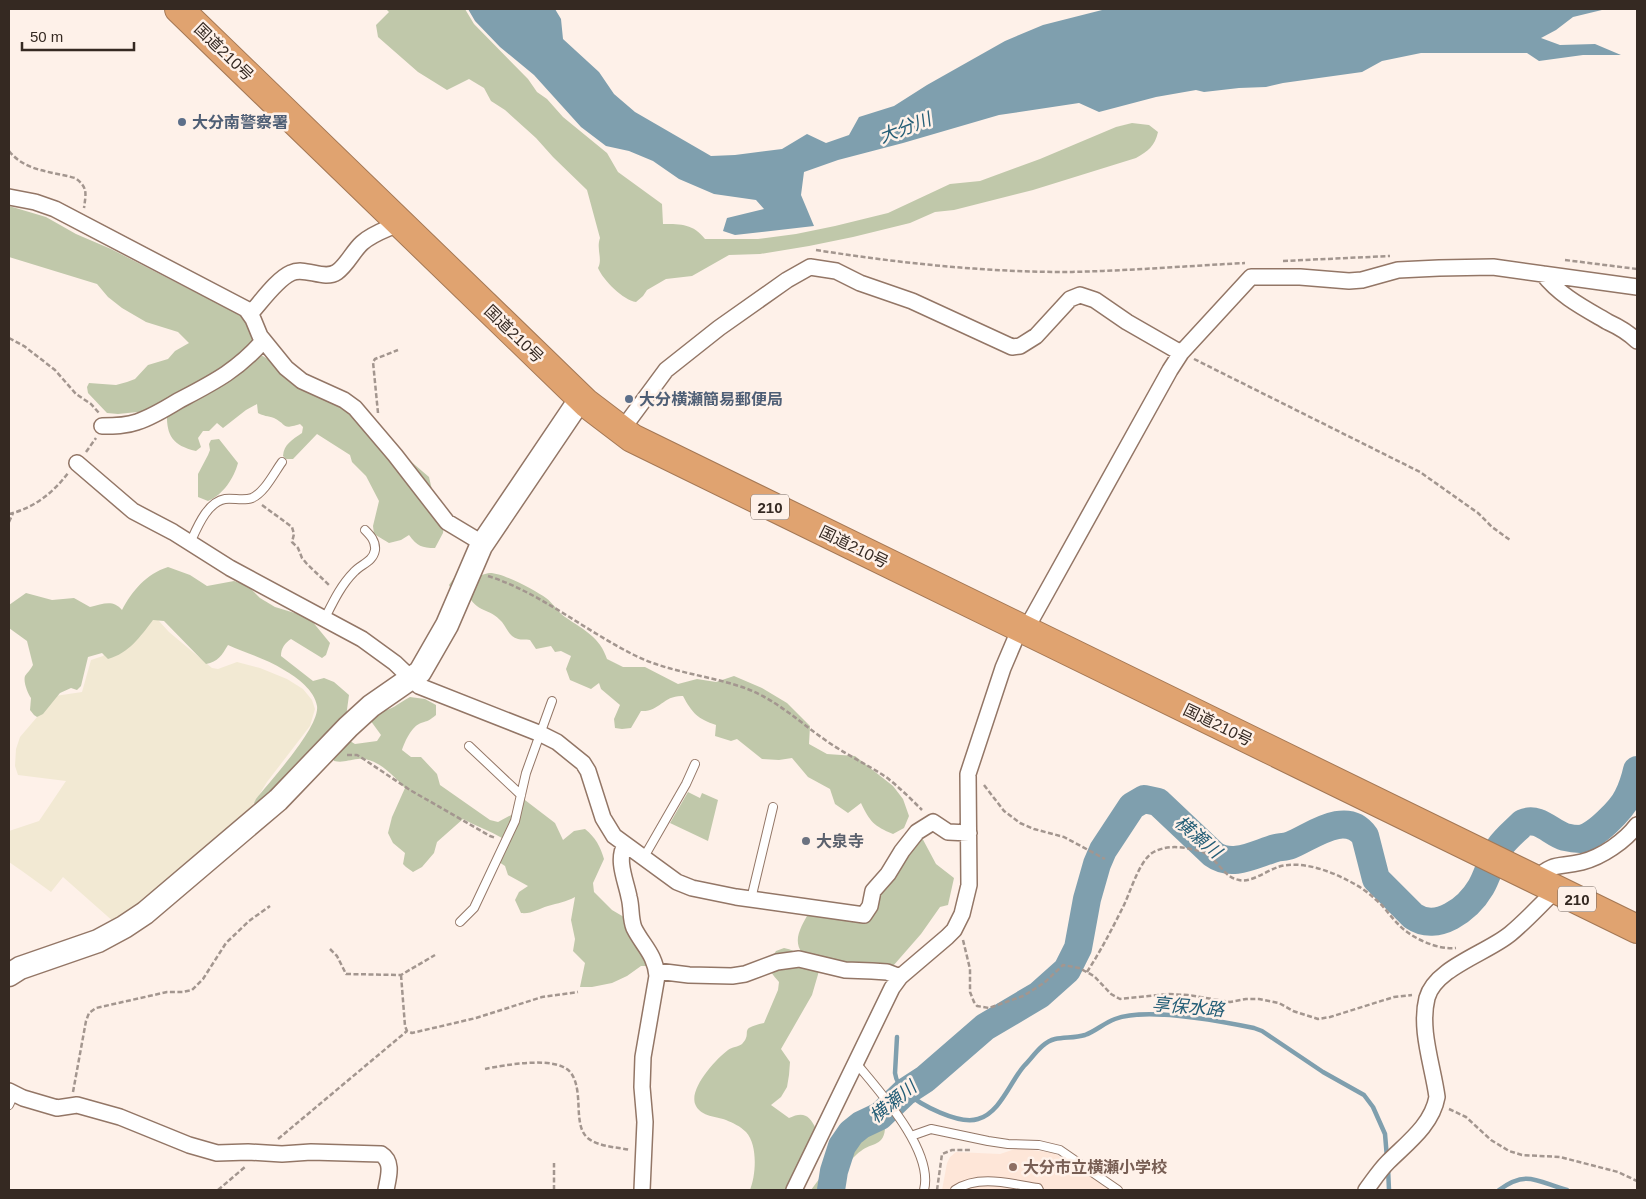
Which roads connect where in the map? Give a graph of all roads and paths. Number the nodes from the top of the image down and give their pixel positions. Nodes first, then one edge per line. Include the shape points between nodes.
1 (179, 9) edge
2 (9, 151) edge
3 (9, 197) edge
4 (80, 222) junction
5 (400, 223) junction
6 (816, 250) dead end
7 (1398, 255) dead end
8 (1563, 260) dead end
9 (1276, 261) dead end
10 (1247, 263) dead end
11 (1637, 269) edge
12 (1543, 274) junction
13 (1637, 287) edge
14 (250, 314) junction
15 (9, 338) edge
16 (263, 341) junction
17 (1637, 341) edge
18 (398, 350) dead end
19 (1181, 353) junction
20 (581, 398) junction
21 (102, 426) junction
22 (621, 431) junction
23 (376, 432) junction
24 (282, 462) dead end
25 (76, 463) junction
26 (259, 503) dead end
27 (13, 513) junction
28 (9, 514) edge
29 (9, 522) edge
30 (365, 530) dead end
31 (1510, 540) dead end
32 (190, 543) junction
33 (482, 543) junction
34 (470, 570) junction
35 (339, 593) junction
36 (326, 618) junction
37 (1022, 630) junction
38 (411, 680) junction
39 (552, 701) dead end
40 (541, 734) junction
41 (469, 746) dead end
42 (326, 751) junction
43 (695, 764) dead end
44 (970, 765) junction
45 (521, 795) junction
46 (773, 807) dead end
47 (933, 822) junction
48 (1637, 825) edge
49 (509, 834) junction
50 (969, 834) junction
51 (625, 845) junction
52 (644, 857) junction
53 (1105, 859) dead end
54 (1536, 879) junction
55 (751, 899) junction
56 (270, 906) dead end
57 (460, 922) dead end
58 (1637, 929) edge
59 (954, 930) junction
60 (1459, 947) dead end
61 (330, 949) dead end
62 (435, 955) dead end
63 (657, 971) junction
64 (1087, 972) junction
65 (9, 975) edge
66 (401, 975) junction
67 (900, 977) junction
68 (578, 992) dead end
69 (1428, 994) junction
70 (407, 1031) junction
71 (856, 1064) junction
72 (485, 1069) dead end
73 (11, 1097) edge
74 (1436, 1103) junction
75 (71, 1106) junction
76 (910, 1136) junction
77 (977, 1150) dead end
78 (262, 1152) junction
79 (643, 1152) junction
80 (554, 1163) dead end
81 (1637, 1180) edge
82 (218, 1190) edge
83 (386, 1190) edge
84 (554, 1190) edge
85 (642, 1190) edge
86 (794, 1190) edge
87 (924, 1190) edge
88 (937, 1190) edge
89 (955, 1190) edge
90 (1039, 1190) edge
91 (1118, 1190) edge
92 (1366, 1190) edge

1 - 5 highway, 国道210号 / 210
2 - 4 path via 30,167 81,182 86,189
3 - 4 street via 44,205
4 - 14 street via 233,301
5 - 14 street via 363,242 333,274 291,273
5 - 20 highway, 国道210号 / 210
6 - 10 path via 914,264 1025,271 1110,271
7 - 9 path
8 - 11 path
12 - 13 street
12 - 17 street via 1552,286 1576,304 1627,332
12 - 19 street via 1493,267 1455,267 1398,270 1349,281 1256,276 1247,280
14 - 16 street
15 - 21 path via 61,376 100,415
16 - 21 street via 231,371 155,414 120,426
16 - 23 street via 293,374 344,400
18 - 23 path via 374,362 378,404
19 - 22 street via 1095,300 1080,295 1070,299 1036,336 1020,346 1012,346 833,270 810,267 787,280 666,370
19 - 31 path via 1420,472
19 - 37 street
20 - 22 highway, 国道210号 / 210
20 - 33 street
21 - 25 path
22 - 37 highway, 国道210号 / 210
23 - 33 street via 447,522
24 - 32 lane via 264,488 253,497 224,499 215,504 203,518
25 - 27 path via 52,492
25 - 32 street via 133,511
26 - 35 path via 292,527 292,542 302,558
27 - 28 path
27 - 29 path
30 - 35 lane via 375,544 374,554 356,569
32 - 36 street via 230,568
33 - 34 street
34 - 38 street via 443,634 420,672
34 - 47 path via 527,592 635,656 679,672 743,687 767,698 830,744 886,778
35 - 36 lane
36 - 38 street via 380,651
37 - 44 street via 1003,668
37 - 54 highway, 国道210号 / 210
38 - 40 street
38 - 42 street via 371,706
39 - 40 lane
40 - 45 lane
40 - 51 street via 557,742 582,763 588,771 603,818 614,836
41 - 45 lane
42 - 49 path via 336,757 357,755 490,836 497,838
42 - 65 street via 250,825 136,920 106,938 30,964
43 - 52 lane
44 - 50 street via 967,783
44 - 53 path via 1010,816 1034,829 1064,837
45 - 49 lane
46 - 55 lane
47 - 50 street via 948,832
47 - 55 street via 917,832 902,851 873,891 864,915
48 - 54 street via 1623,839 1595,857 1550,867
49 - 57 lane via 474,908
50 - 59 street via 969,885 962,914
51 - 52 street
51 - 63 street via 621,857 632,922
52 - 55 street via 662,873 685,886
54 - 58 highway, 国道210号 / 210
54 - 69 street via 1510,934 1443,976
56 - 75 path via 226,943 192,990 166,992 90,1012
59 - 64 path via 963,938 972,997 982,1008 995,1007 1023,996 1044,983 1063,965
59 - 67 street
60 - 64 path via 1436,945 1412,934 1399,925 1376,899 1334,874 1286,866 1239,880 1231,877 1206,853 1172,847 1154,852 1145,861
61 - 66 path via 346,974
62 - 66 path
63 - 67 street via 732,976 777,962 799,959 845,970 887,972
63 - 79 street via 643,1057
64 - 69 path via 1120,999 1170,994 1230,1002 1259,999 1279,1003 1318,1019 1394,997
66 - 70 path
67 - 71 street
68 - 70 path via 542,997 476,1018 412,1033
69 - 74 street via 1426,1027
70 - 78 path
71 - 76 lane
71 - 86 street
72 - 79 path via 536,1063 554,1064 566,1069 576,1086 580,1128 585,1135 601,1144
73 - 75 street via 57,1108
74 - 81 path via 1466,1117 1491,1140 1509,1151 1560,1157
74 - 92 street via 1428,1120
75 - 78 street via 83,1106 127,1120 213,1152
76 - 87 lane via 924,1164
76 - 91 lane via 931,1129 988,1141 1060,1150
77 - 88 path via 952,1150 942,1154
78 - 82 path
78 - 83 street via 381,1154 387,1158 389,1168
79 - 85 street
80 - 84 path
89 - 90 lane via 982,1180

